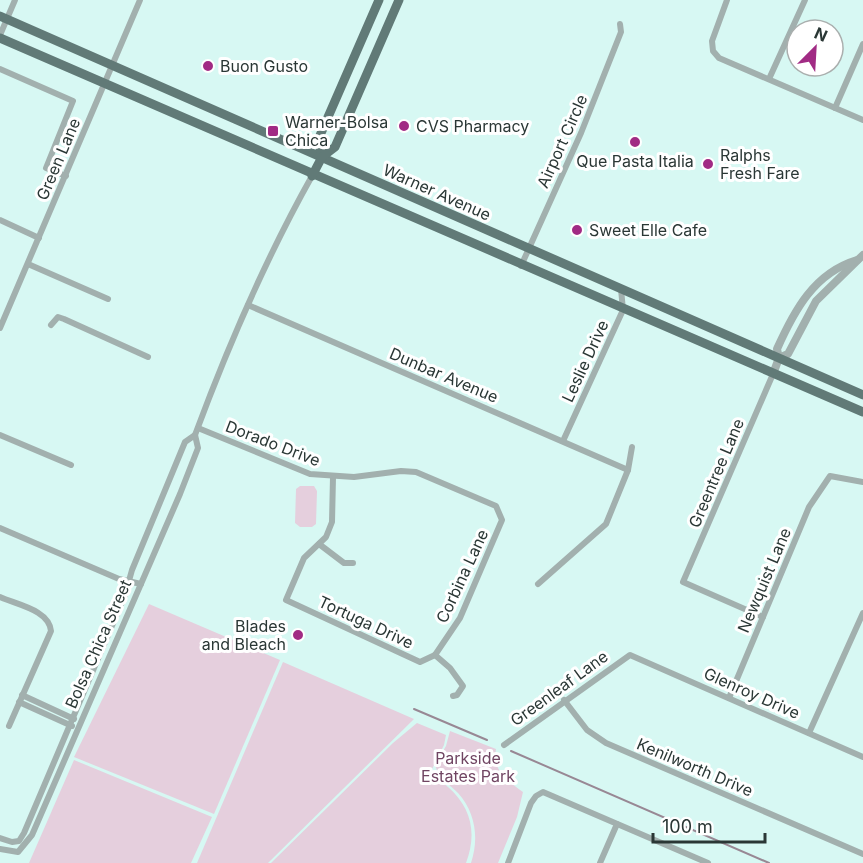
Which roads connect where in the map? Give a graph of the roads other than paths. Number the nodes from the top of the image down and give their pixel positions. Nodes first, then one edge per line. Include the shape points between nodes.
1 (15, 0) edge
2 (140, 0) edge
3 (399, 0) edge
4 (727, 0) edge
5 (805, 0) edge
6 (378, 2) edge
7 (394, 12) junction
8 (4, 18) edge
9 (620, 24) dead end
10 (0, 36) edge
11 (863, 44) edge
12 (113, 65) junction
13 (0, 69) edge
14 (769, 79) junction
15 (105, 83) junction
16 (835, 108) junction
17 (863, 120) edge
18 (322, 157) junction
19 (66, 176) junction
20 (312, 176) junction
21 (0, 220) edge
22 (39, 238) junction
23 (528, 250) junction
24 (860, 257) edge
25 (28, 264) junction
26 (521, 266) junction
27 (621, 290) junction
28 (108, 299) dead end
29 (248, 305) junction
30 (623, 310) junction
31 (51, 326) dead end
32 (0, 328) edge
33 (148, 357) dead end
34 (779, 358) junction
35 (773, 374) junction
36 (863, 395) edge
37 (863, 412) edge
38 (198, 428) junction
39 (0, 435) edge
40 (195, 435) junction
41 (563, 441) junction
42 (632, 447) dead end
43 (70, 465) dead end
44 (628, 470) junction
45 (333, 477) junction
46 (863, 482) edge
47 (502, 520) joint
48 (0, 528) edge
49 (319, 544) junction
50 (353, 563) dead end
51 (129, 582) junction
52 (141, 584) junction
53 (538, 584) dead end
54 (0, 597) edge
55 (863, 613) edge
56 (763, 617) junction
57 (435, 655) junction
58 (630, 655) joint
59 (453, 696) dead end
60 (729, 698) junction
61 (20, 699) junction
62 (564, 700) junction
63 (45, 706) junction
64 (42, 713) junction
65 (71, 722) junction
66 (79, 725) junction
67 (9, 726) dead end
68 (809, 733) junction
69 (504, 745) dead end
70 (863, 757) edge
71 (617, 824) junction
72 (2, 839) edge
73 (0, 849) edge
74 (863, 854) edge
75 (695, 860) edge
76 (508, 863) edge
77 (600, 863) edge
78 (708, 863) edge

1 - 8 street
2 - 12 street, Green Lane
3 - 7 main road, Bolsa Chica Street
4 - 14 street via 712,41 713,51 719,58
5 - 14 street
6 - 7 main road
6 - 18 main road, Bolsa Chica Street via 318,140
7 - 18 main road, Bolsa Chica Street via 335,147
8 - 10 street
8 - 12 main road, Warner Avenue
9 - 23 street, Airport Circle via 621,32 602,83
10 - 15 main road, Warner Avenue
11 - 16 street
12 - 15 street, Green Lane
12 - 18 main road, Warner Avenue
13 - 19 street via 73,101 46,168
14 - 16 street
15 - 19 street, Green Lane
15 - 20 main road, Warner Avenue
16 - 17 street
18 - 20 main road, Bolsa Chica Street
18 - 23 main road, Warner Avenue
19 - 22 street, Green Lane
20 - 26 main road, Warner Avenue
20 - 29 street, Bolsa Chica Street
21 - 22 street
22 - 25 street, Green Lane
23 - 26 street, Airport Circle
23 - 27 main road, Warner Avenue
24 - 34 street via 816,301 788,354
24 - 34 street via 843,264 805,297 777,350
25 - 28 street
25 - 32 street, Green Lane
26 - 30 main road, Warner Avenue
27 - 30 street, Leslie Drive
27 - 34 main road, Warner Avenue
29 - 38 street, Bolsa Chica Street
29 - 41 street, Dunbar Avenue
30 - 35 main road, Warner Avenue
30 - 41 street, Leslie Drive
31 - 33 street via 58,317
34 - 35 street
34 - 36 main road, Warner Avenue
35 - 37 main road, Warner Avenue
35 - 56 street, Greentree Lane via 683,582
38 - 40 street, Bolsa Chica Street
38 - 45 street, Dorado Drive via 301,471
39 - 43 street
40 - 51 street, Bolsa Chica Street via 185,442
40 - 52 street, Bolsa Chica Street via 198,448
41 - 44 street, Dunbar Avenue
42 - 44 street
44 - 53 street via 606,524
45 - 47 street, Dorado Drive via 416,472 492,503
45 - 49 street via 332,522
46 - 56 street, Newquist Lane via 830,476 809,507
47 - 57 street, Corbina Lane via 460,618
48 - 51 street
49 - 50 street via 344,563
49 - 57 street, Tortuga Drive via 304,558 286,600 420,662
51 - 52 street
51 - 65 street, Bolsa Chica Street
52 - 66 street, Bolsa Chica Street
54 - 61 street via 45,615 50,622 51,631
55 - 68 street
56 - 60 street, Newquist Lane
57 - 59 street via 463,686
58 - 60 street, Glenroy Drive
58 - 62 street, Greenleaf Lane
60 - 68 street, Glenroy Drive
61 - 63 street
61 - 64 street
61 - 67 street
62 - 69 street, Greenleaf Lane
62 - 74 street, Kenilworth Drive via 587,730 606,743
63 - 64 street
63 - 65 street
64 - 65 street
65 - 66 street
65 - 72 street, Bolsa Chica Street via 23,836 19,841
66 - 73 street, Bolsa Chica Street via 32,835 18,852
68 - 70 street, Glenroy Drive
71 - 75 street
71 - 76 street via 543,792 536,796
71 - 77 street
75 - 78 street

